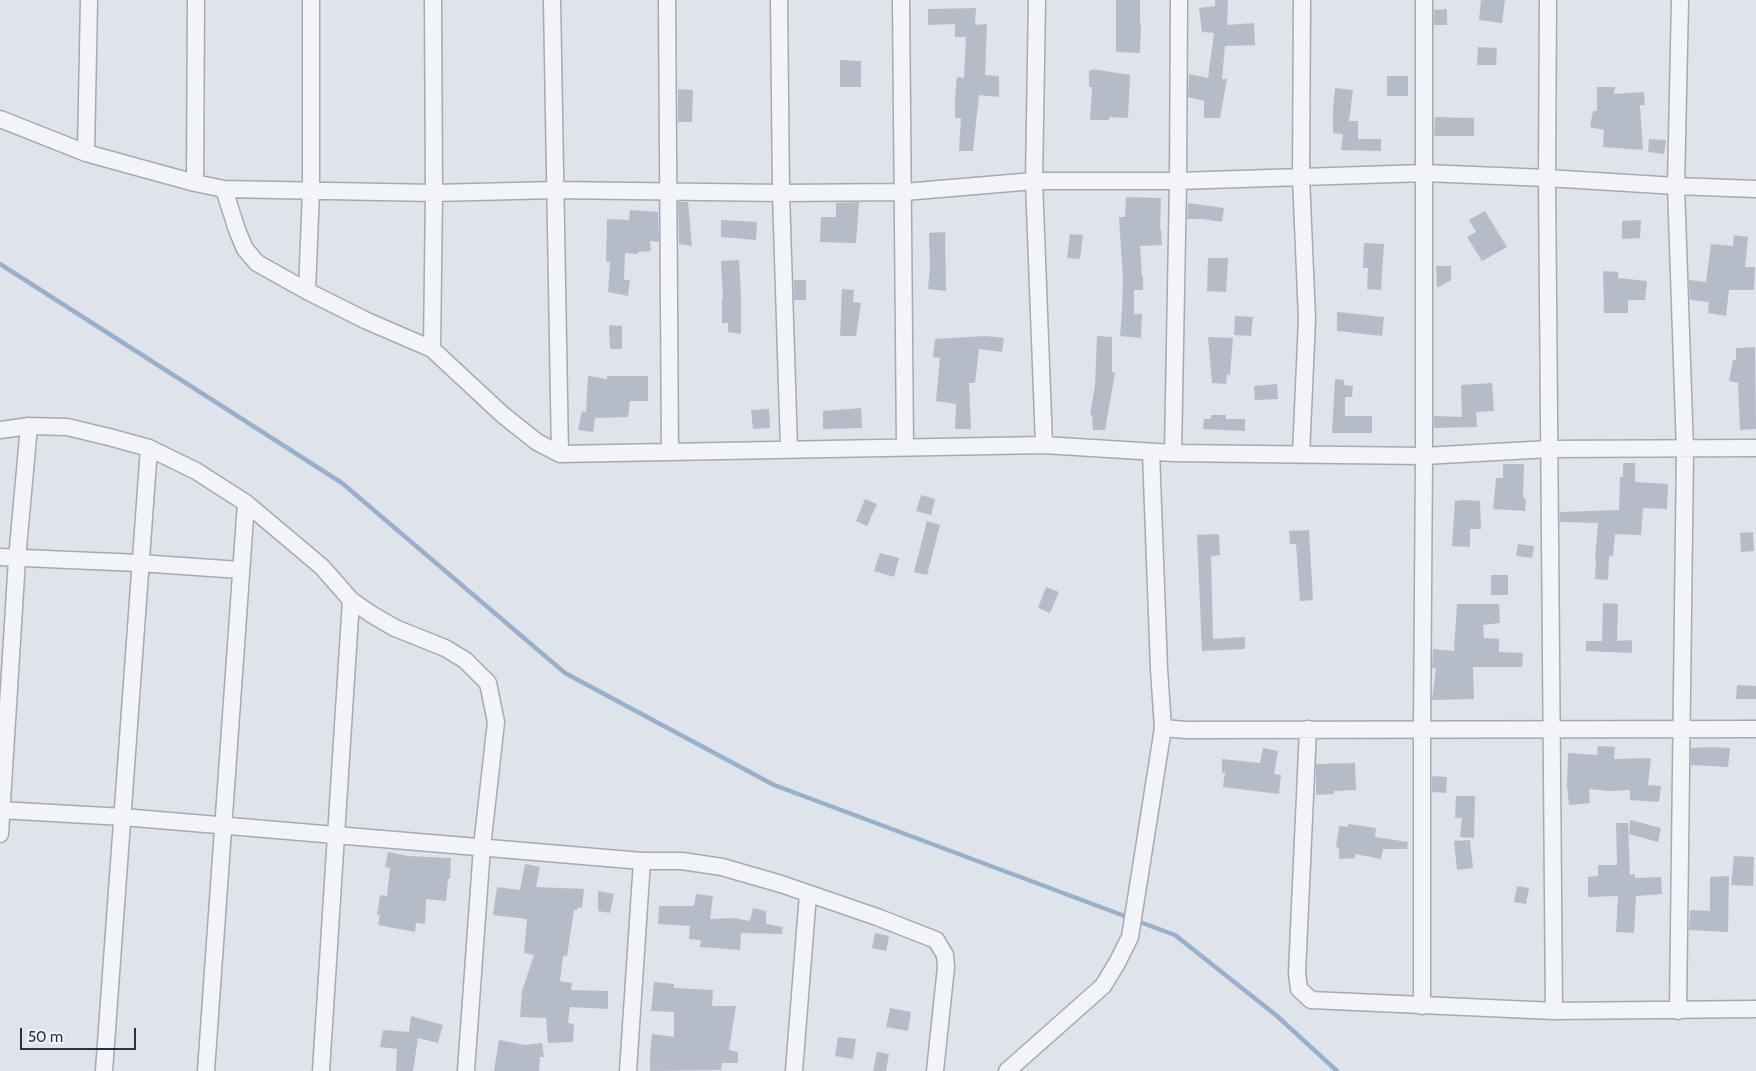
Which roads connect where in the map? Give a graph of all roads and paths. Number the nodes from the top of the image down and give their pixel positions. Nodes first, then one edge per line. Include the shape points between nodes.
1 (89, 0) edge
2 (196, 0) edge
3 (310, 0) edge
4 (433, 0) edge
5 (552, 0) edge
6 (667, 0) edge
7 (779, 0) edge
8 (901, 0) edge
9 (1037, 0) edge
10 (1179, 0) edge
11 (1302, 0) edge
12 (1424, 0) edge
13 (1548, 0) edge
14 (1680, 0) edge
15 (0, 119) edge
16 (86, 153) junction
17 (1425, 173) junction
18 (1301, 177) junction
19 (1547, 178) junction
20 (1034, 180) junction
21 (1178, 181) junction
22 (195, 183) junction
23 (1676, 186) junction
24 (1756, 188) edge
25 (224, 189) junction
26 (555, 190) junction
27 (311, 191) junction
28 (668, 191) junction
29 (904, 192) junction
30 (434, 193) junction
31 (781, 193) junction
32 (307, 291) junction
33 (432, 350) junction
34 (29, 426) junction
35 (0, 430) edge
36 (1044, 445) junction
37 (905, 447) junction
38 (149, 448) junction
39 (1756, 448) edge
40 (789, 449) junction
41 (1549, 450) junction
42 (1684, 450) junction
43 (670, 452) junction
44 (1151, 452) junction
45 (1173, 453) junction
46 (560, 454) junction
47 (1301, 455) junction
48 (1424, 456) junction
49 (246, 503) junction
50 (0, 557) edge
51 (17, 559) junction
52 (139, 563) junction
53 (240, 570) junction
54 (351, 600) junction
55 (5, 677) edge
56 (1163, 728) junction
57 (1308, 729) junction
58 (1422, 729) junction
59 (1551, 729) junction
60 (1681, 729) junction
61 (1756, 729) edge
62 (1, 810) edge
63 (123, 817) junction
64 (223, 825) junction
65 (0, 834) edge
66 (336, 835) junction
67 (482, 847) junction
68 (642, 861) junction
69 (808, 894) junction
70 (1422, 1006) junction
71 (1756, 1009) edge
72 (1554, 1011) junction
73 (1678, 1011) junction
74 (104, 1071) edge
75 (206, 1071) edge
76 (321, 1071) edge
77 (466, 1071) edge
78 (628, 1071) edge
79 (794, 1071) edge
80 (934, 1071) edge
81 (1007, 1071) edge

1 - 16 street
2 - 22 street
3 - 27 street
4 - 30 street
5 - 26 street
6 - 28 street
7 - 31 street
8 - 29 street
9 - 20 street
10 - 21 street
11 - 18 street
12 - 17 street
13 - 19 street
14 - 23 street
15 - 16 street
16 - 22 street
17 - 18 street
17 - 19 street
17 - 48 street
18 - 21 street
18 - 47 street via 1307,319
19 - 23 street
19 - 41 street
20 - 21 street
20 - 29 street
20 - 36 street
21 - 45 street
22 - 25 street
23 - 24 street
23 - 42 street
25 - 27 street
25 - 32 street via 246,249 257,262
26 - 28 street
26 - 30 street
26 - 46 street
27 - 30 street
27 - 32 street
28 - 31 street
28 - 43 street
29 - 31 street
29 - 37 street
30 - 33 street
31 - 40 street
32 - 33 street
33 - 46 street via 537,442
34 - 35 street
34 - 38 street via 67,427
34 - 51 street
36 - 37 street
36 - 44 street
37 - 40 street
38 - 49 street via 196,470
38 - 52 street
39 - 42 street
40 - 43 street
41 - 42 street
41 - 48 street
41 - 59 street
42 - 60 street
43 - 46 street
44 - 45 street
44 - 56 street
45 - 47 street
47 - 48 street
48 - 58 street
49 - 53 street
49 - 54 street via 322,567
50 - 51 street
51 - 52 street
51 - 55 street
52 - 53 street
52 - 63 street
53 - 64 street
54 - 66 street
54 - 67 street via 396,628 465,660 488,683 496,722
55 - 62 street
56 - 57 street
56 - 81 street via 1130,937 1103,986
57 - 58 street
57 - 70 street via 1297,973 1299,988 1311,1000
58 - 59 street
58 - 70 street
59 - 60 street
59 - 72 street
60 - 61 street
60 - 73 street
62 - 63 street
62 - 65 street
63 - 64 street
63 - 74 street
64 - 66 street
64 - 75 street
66 - 67 street
66 - 76 street
67 - 68 street
67 - 77 street
68 - 69 street via 682,861 722,867
68 - 78 street
69 - 79 street
69 - 80 street via 936,940 945,955 946,967
70 - 72 street
71 - 73 street
72 - 73 street

